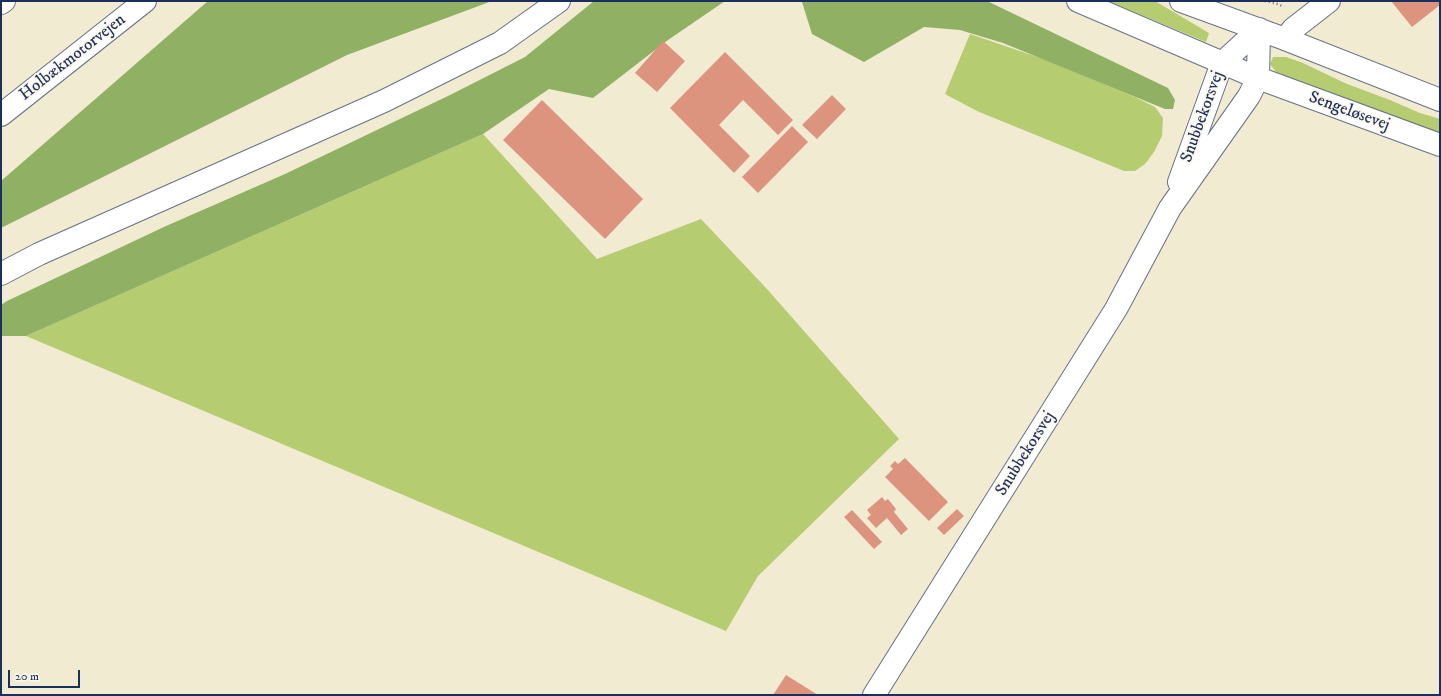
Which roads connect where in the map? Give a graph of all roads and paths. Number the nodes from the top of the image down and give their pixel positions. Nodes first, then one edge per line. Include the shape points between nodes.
1 (4, 1) edge
2 (145, 1) edge
3 (559, 1) edge
4 (1078, 1) edge
5 (1181, 1) edge
6 (1329, 1) edge
7 (1, 3) edge
8 (1259, 29) junction
9 (1285, 39) junction
10 (1222, 63) junction
11 (1258, 78) junction
12 (1440, 100) edge
13 (1, 115) edge
14 (1440, 145) edge
15 (1170, 208) junction
16 (1, 274) edge
17 (874, 695) edge

1 - 7 main road
2 - 13 main road, Holbækmotorvejen
3 - 16 main road via 500,43 384,101 39,254
4 - 10 main road, Sengeløsevej
5 - 8 main road
6 - 9 main road via 1293,29
8 - 9 main road
8 - 10 main road, Snubbekorsvej
8 - 11 main road, Snubbekorsvej
9 - 12 main road
10 - 11 main road, Sengeløsevej
10 - 15 main road, Snubbekorsvej
11 - 14 main road, Sengeløsevej
11 - 15 main road, Snubbekorsvej via 1249,96
15 - 17 main road, Snubbekorsvej via 1116,309

